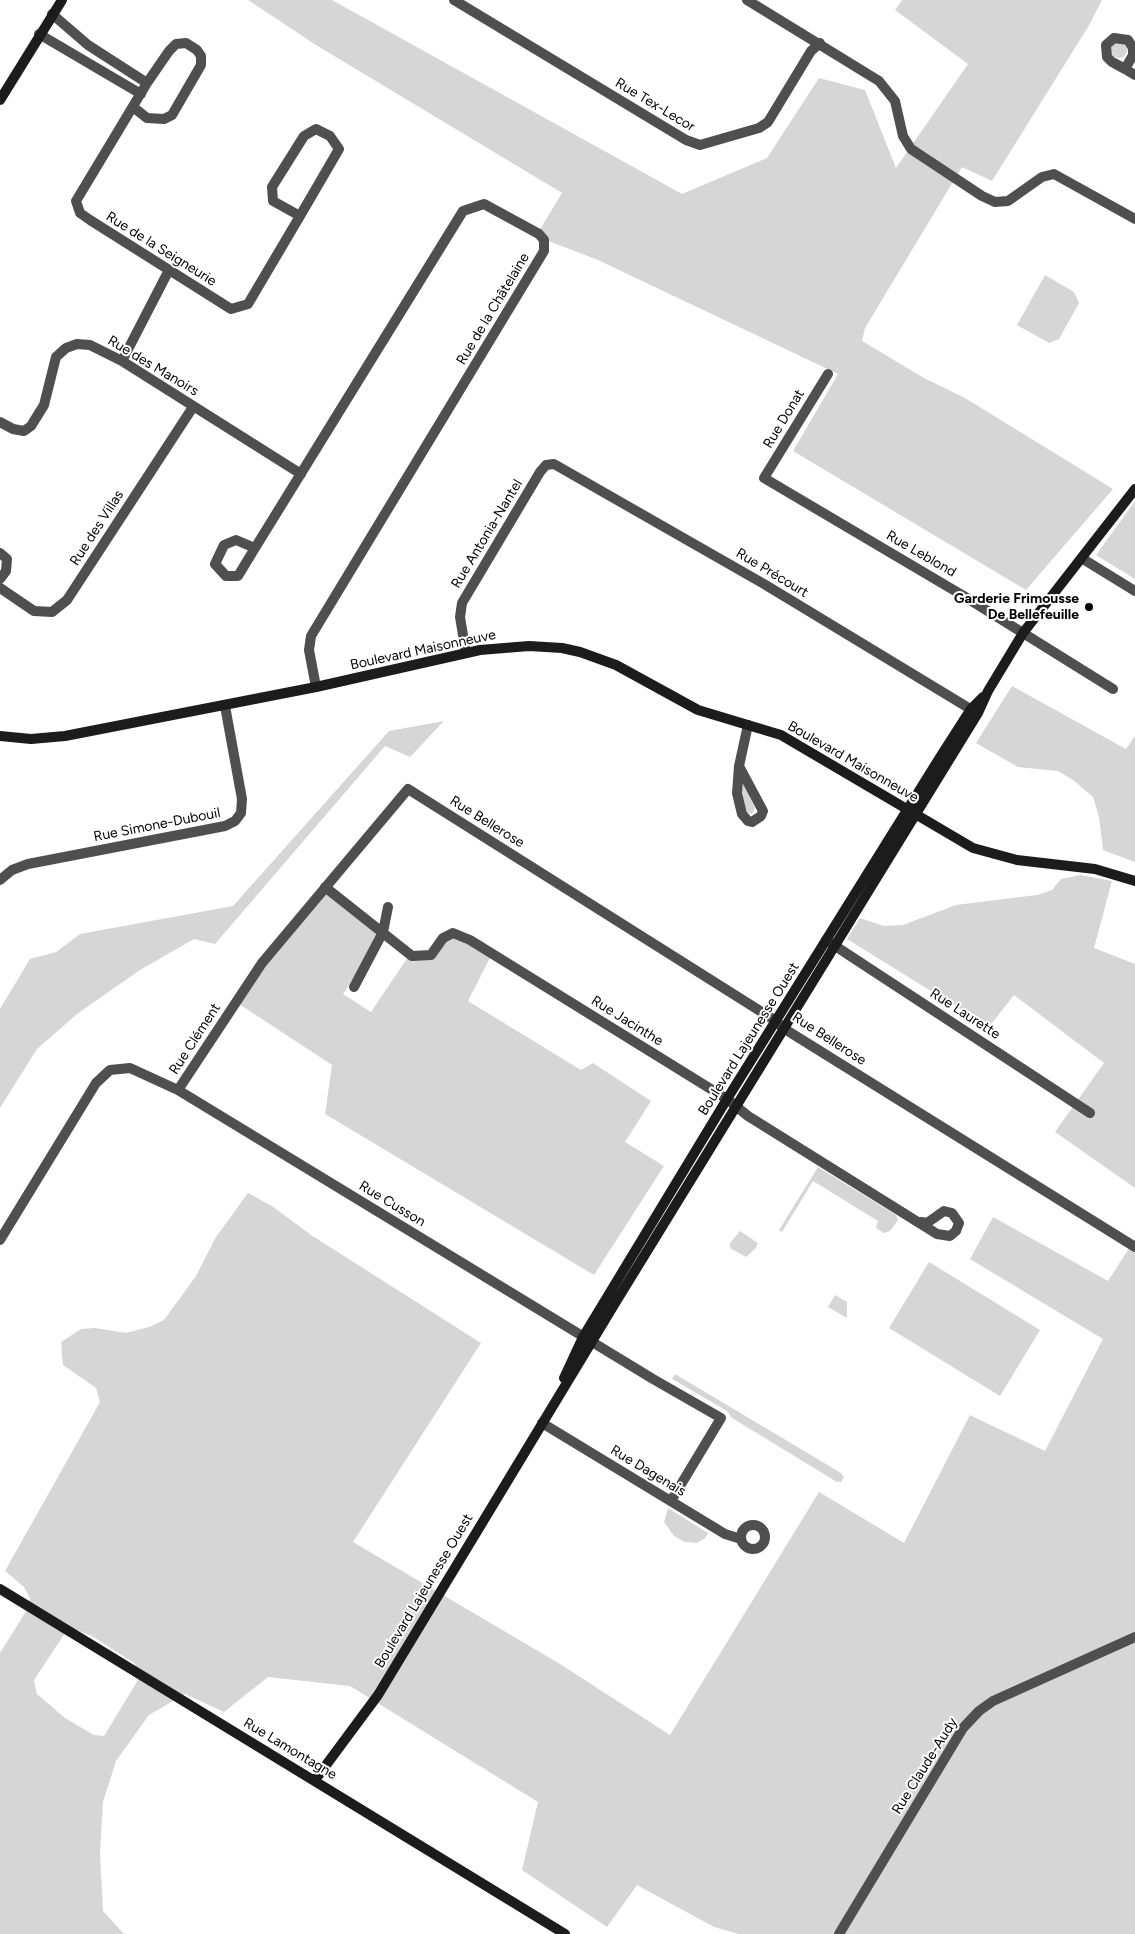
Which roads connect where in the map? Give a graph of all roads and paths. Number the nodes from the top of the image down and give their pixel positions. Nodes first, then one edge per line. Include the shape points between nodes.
1 (62, 0) edge
2 (455, 0) edge
3 (747, 0) edge
4 (52, 14) junction
5 (39, 34) junction
6 (820, 43) junction
7 (1125, 70) dead end
8 (1135, 75) edge
9 (148, 83) junction
10 (140, 94) junction
11 (0, 100) edge
12 (134, 107) junction
13 (300, 216) junction
14 (1135, 219) edge
15 (169, 270) junction
16 (122, 361) junction
17 (828, 374) dead end
18 (193, 407) junction
19 (0, 422) edge
20 (548, 464) joint
21 (301, 474) junction
22 (764, 478) joint
23 (1135, 489) edge
24 (255, 548) dead end
25 (0, 553) edge
26 (1083, 559) junction
27 (0, 579) edge
28 (0, 588) edge
29 (1135, 591) edge
30 (1023, 633) junction
31 (466, 653) junction
32 (316, 687) junction
33 (1113, 689) dead end
34 (225, 706) junction
35 (974, 711) junction
36 (748, 725) junction
37 (0, 736) edge
38 (739, 766) junction
39 (408, 789) joint
40 (912, 812) junction
41 (0, 880) edge
42 (1135, 881) edge
43 (324, 887) junction
44 (388, 907) dead end
45 (382, 933) junction
46 (830, 942) junction
47 (354, 987) dead end
48 (780, 1024) junction
49 (178, 1090) junction
50 (727, 1099) junction
51 (735, 1108) junction
52 (1090, 1113) dead end
53 (921, 1222) dead end
54 (0, 1240) edge
55 (1135, 1247) edge
56 (587, 1340) junction
57 (542, 1423) junction
58 (671, 1501) junction
59 (741, 1538) dead end
60 (0, 1589) edge
61 (1135, 1637) edge
62 (315, 1780) junction
63 (565, 1934) edge
64 (839, 1934) edge

1 - 4 street
2 - 6 street, Rue Tex-Lecor via 686,140 700,145 759,128 768,122 811,52
3 - 6 street
4 - 5 street
4 - 9 street via 88,45
5 - 10 street
5 - 11 street
6 - 14 street via 887,89 895,101 904,136 914,152 982,196 995,202 1008,202 1042,177 1054,174
7 - 8 street
9 - 10 street, Rue de la Seigneurie
9 - 12 street, Rue de la Seigneurie via 176,44 186,43 202,56 201,65 172,114 164,120 147,118
10 - 12 street, Rue de la Seigneurie
12 - 15 street, Rue de la Seigneurie via 76,201 80,213
13 - 13 street, Rue de la Seigneurie via 340,150 330,136 316,129 304,136 272,187 272,201
13 - 15 street, Rue de la Seigneurie via 248,304 231,309
15 - 16 street
16 - 18 street, Rue des Manoirs
16 - 19 street, Rue des Manoirs via 90,345 77,344 66,348 56,357 44,405 31,426 24,431
17 - 22 street, Rue Donat
18 - 21 street, Rue des Manoirs
18 - 28 street, Rue des Villas via 67,600 52,612 34,611
20 - 31 street, Rue Antonia-Nantel via 540,472 462,602 460,617
20 - 35 street, Rue Précourt via 561,467 756,580
21 - 24 street, Rue de la Châtelaine
21 - 32 street, Rue de la Châtelaine via 463,211 484,204 539,234 544,240 544,251 311,636 309,650
22 - 30 street, Rue Leblond
23 - 26 street, Boulevard Lajeunesse Ouest
25 - 27 street via 7,559 6,570
26 - 29 street
26 - 30 street, Boulevard Lajeunesse Ouest
30 - 33 street, Rue Leblond
30 - 35 street, Boulevard Lajeunesse Ouest
31 - 32 street, Boulevard Maisonneuve
31 - 36 street, Boulevard Maisonneuve via 529,646 580,652 616,665 698,710
32 - 34 street, Boulevard Maisonneuve
34 - 37 street, Boulevard Maisonneuve via 55,738
34 - 41 street, Rue Simone-Dubouil via 242,799 241,813 235,821 225,826 28,864 12,870
35 - 40 street, Boulevard Lajeunesse Ouest
36 - 38 street
36 - 40 street, Boulevard Maisonneuve via 788,738
38 - 38 street via 737,788 741,812 748,821 755,821 763,811
39 - 43 street, Rue Clément
39 - 48 street, Rue Bellerose
40 - 42 street, Boulevard Maisonneuve via 962,843 992,855 1095,869
40 - 46 street, Boulevard Lajeunesse Ouest
43 - 45 street, Rue Jacinthe
43 - 49 street, Rue Clément via 262,963
44 - 45 street
45 - 47 street
45 - 50 street, Rue Jacinthe via 412,956 430,955 443,938 453,933 470,940
46 - 48 street, Boulevard Lajeunesse Ouest
46 - 52 street, Rue Laurette
48 - 50 street, Boulevard Lajeunesse Ouest
48 - 51 street, Boulevard Lajeunesse Ouest
48 - 55 street, Rue Bellerose
49 - 54 street, Rue Clément via 130,1068 110,1070 96,1082
49 - 56 street, Rue Cusson
50 - 51 street, Rue Jacinthe
50 - 56 street, Boulevard Lajeunesse Ouest
51 - 53 street, Rue Jacinthe
51 - 56 street, Boulevard Lajeunesse Ouest
56 - 57 street, Boulevard Lajeunesse Ouest
56 - 58 street, Rue Cusson via 721,1418
57 - 58 street, Rue Dagenais
57 - 62 street, Boulevard Lajeunesse Ouest via 378,1695
58 - 59 street, Rue Dagenais via 725,1534
60 - 62 street, Rue Lamontagne
61 - 64 street, Rue Claude-Audy via 993,1701 978,1711 963,1728
62 - 63 street, Rue Lamontagne

